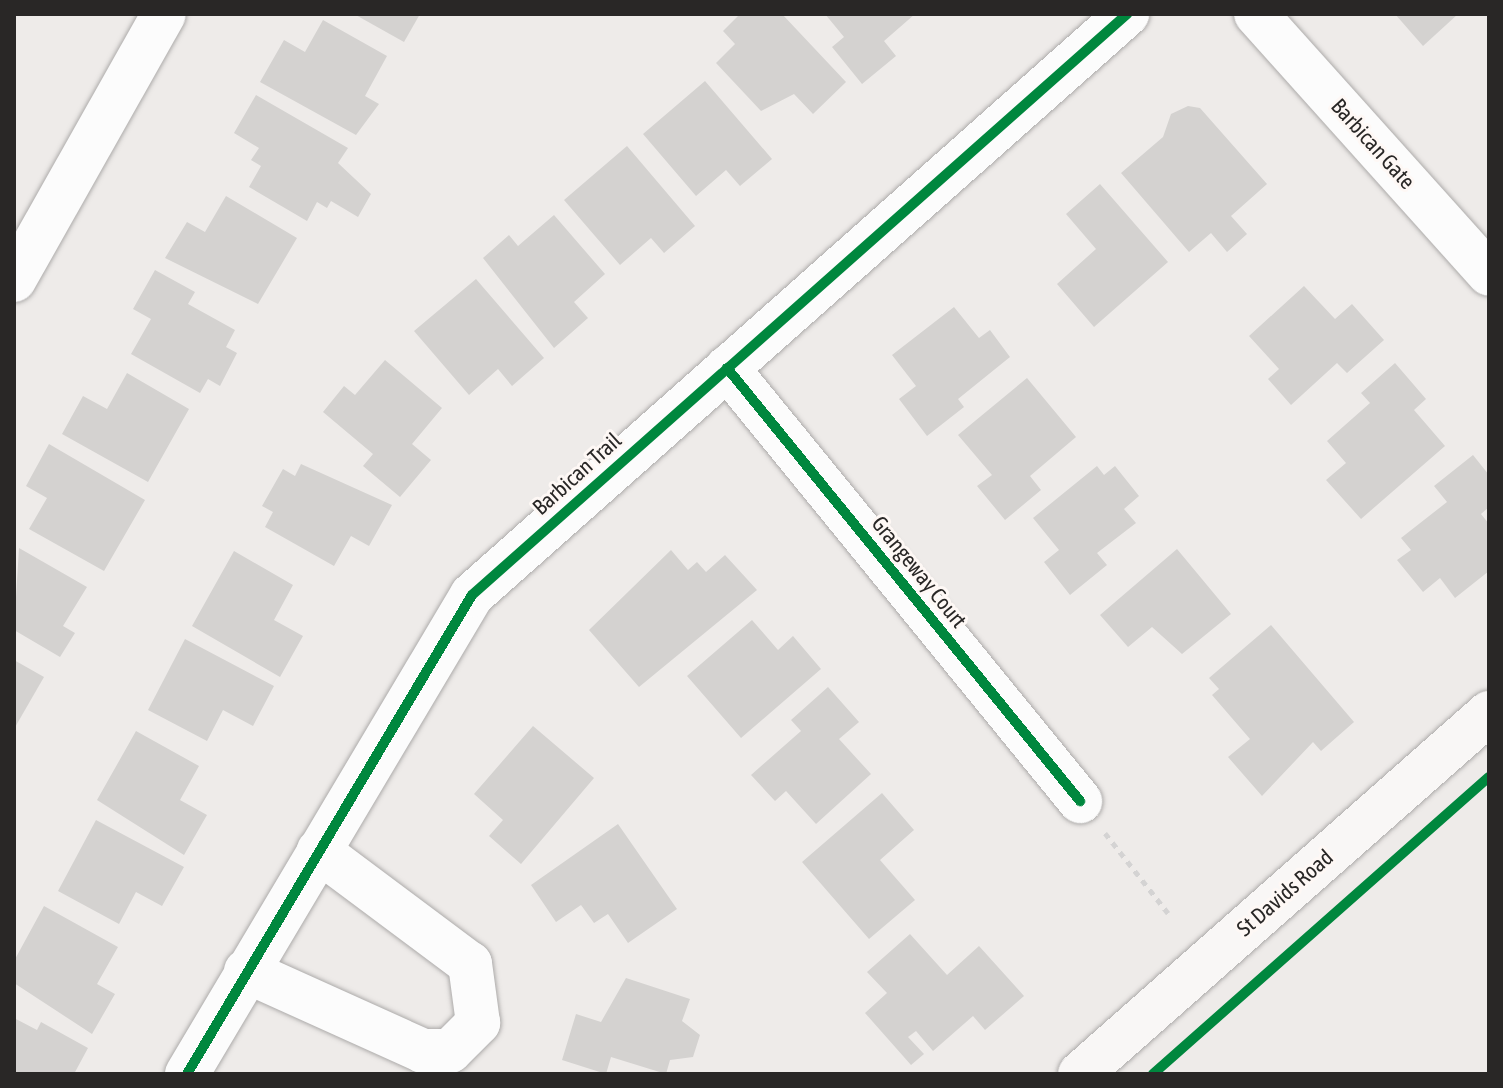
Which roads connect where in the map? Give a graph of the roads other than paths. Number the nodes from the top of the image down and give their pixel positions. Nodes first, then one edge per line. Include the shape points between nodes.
1 (164, 14) edge
2 (1127, 14) edge
3 (1256, 14) edge
4 (1489, 274) edge
5 (14, 280) edge
6 (727, 368) junction
7 (1489, 713) edge
8 (1080, 801) road end
9 (319, 851) junction
10 (246, 971) junction
11 (187, 1074) edge
12 (1080, 1074) edge

1 - 5 street
2 - 6 street, Barbican Trail
3 - 4 street, Barbican Gate
6 - 8 street, Grangeway Court
6 - 9 street, Barbican Trail via 472,595
7 - 12 main road, St Davids Road
9 - 10 street, Barbican Trail
9 - 10 street via 470,964 478,1023 450,1051 423,1051
10 - 11 street, Barbican Trail

